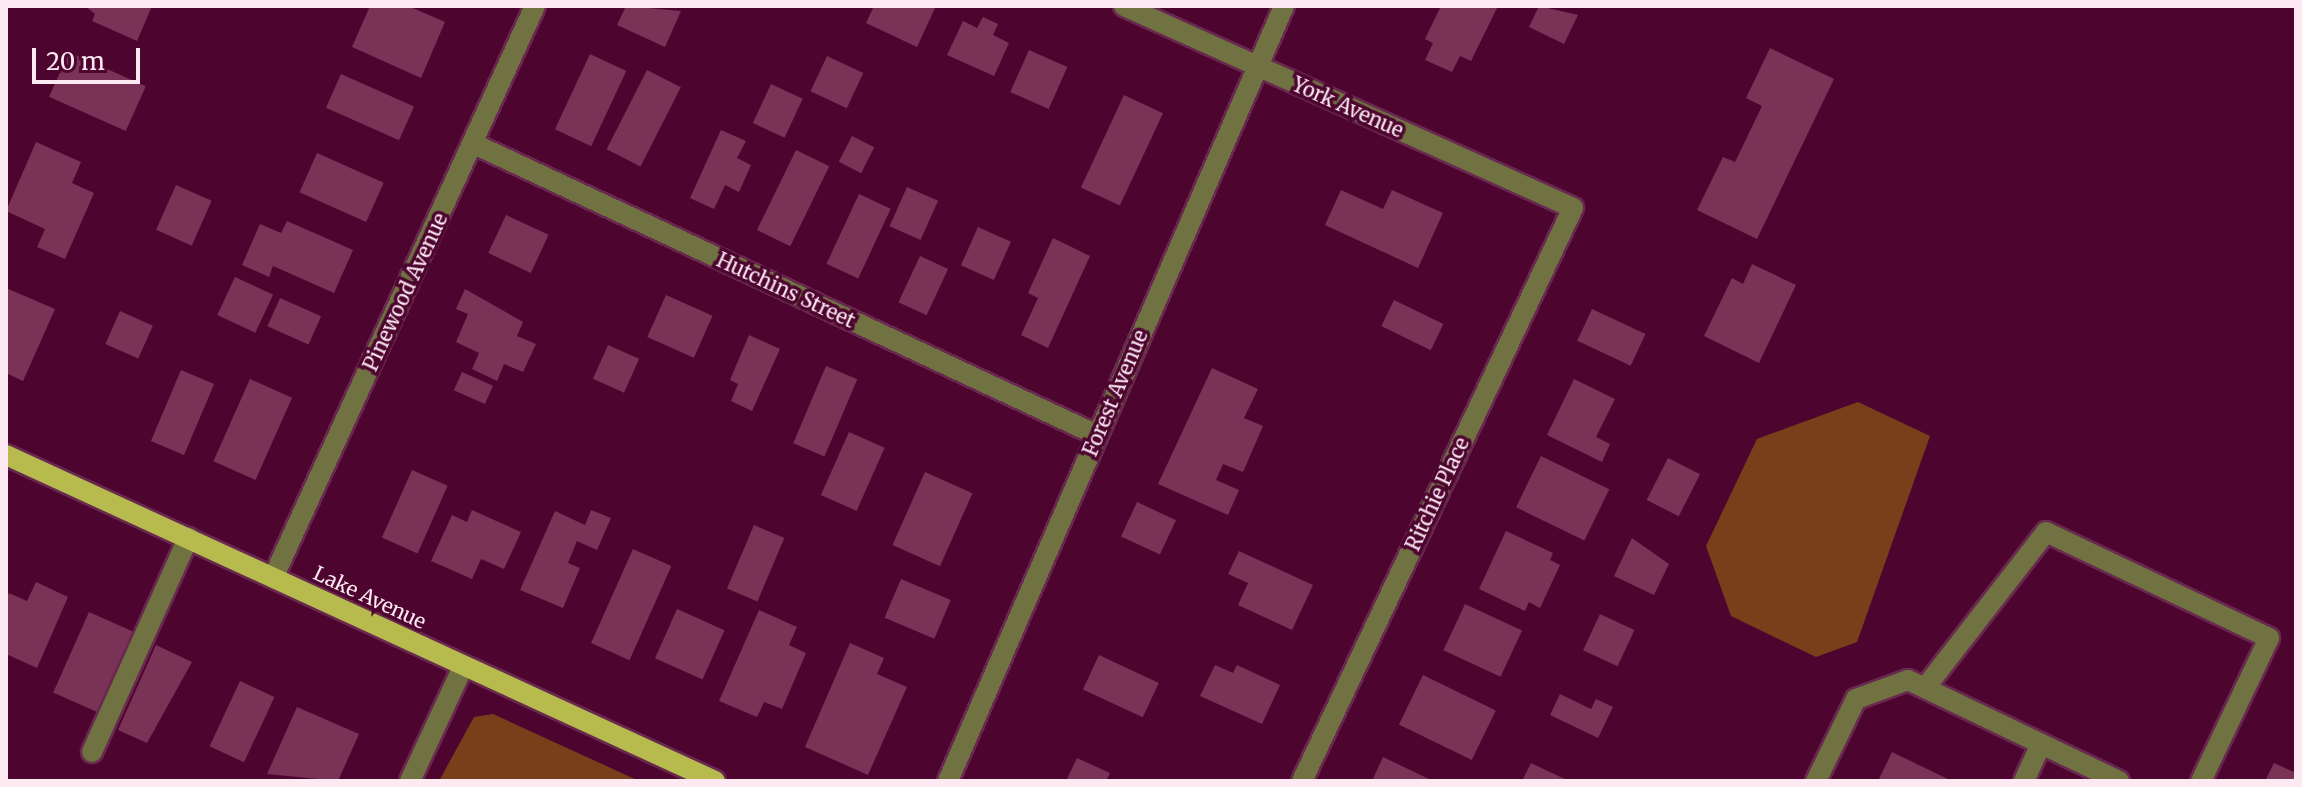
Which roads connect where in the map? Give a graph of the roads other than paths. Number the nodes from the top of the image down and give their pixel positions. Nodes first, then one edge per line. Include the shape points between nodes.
1 (535, 6) edge
2 (1124, 6) edge
3 (1284, 6) edge
4 (1256, 66) junction
5 (474, 144) junction
6 (1573, 208) joint
7 (1097, 435) junction
8 (6, 455) edge
9 (188, 538) junction
10 (273, 578) junction
11 (463, 667) junction
12 (1917, 684) junction
13 (2041, 744) junction
14 (92, 752) dead end
15 (410, 781) edge
16 (715, 781) edge
17 (948, 781) edge
18 (1302, 781) edge
19 (1816, 781) edge
20 (2024, 781) edge
21 (2119, 781) edge
22 (2201, 781) edge

1 - 5 street, Pinewood Avenue
2 - 4 street, York Avenue
3 - 4 street, Forest Avenue
4 - 6 street, York Avenue
4 - 7 street, Forest Avenue
5 - 7 street, Hutchins Street
5 - 10 street, Pinewood Avenue
6 - 18 street, Ritchie Place
7 - 17 street, Forest Avenue
8 - 9 main road, Lake Avenue
9 - 10 main road, Lake Avenue
9 - 14 street
10 - 11 main road, Lake Avenue
11 - 15 street
11 - 16 main road, Lake Avenue
12 - 13 street
12 - 19 street via 1856,699
12 - 22 street via 2046,532 2269,638
13 - 20 street
13 - 21 street

